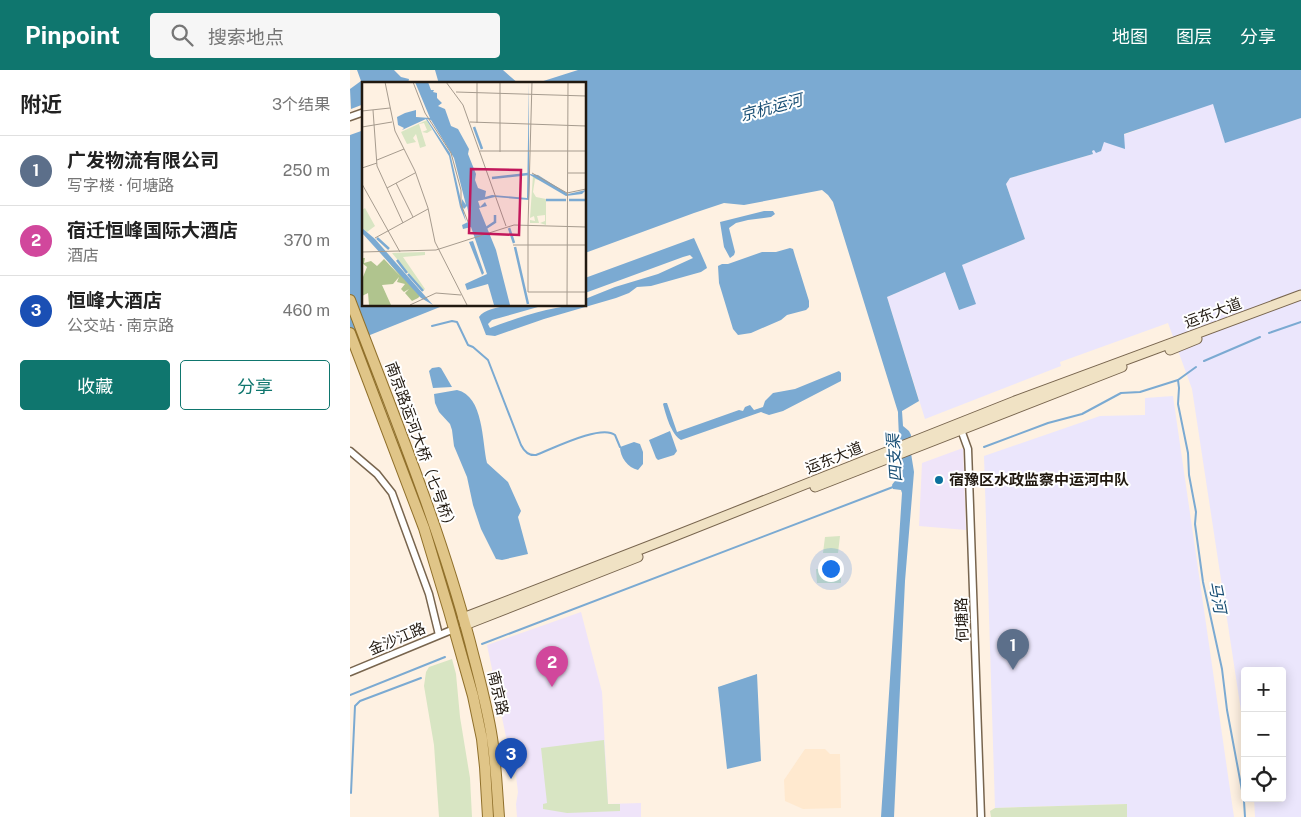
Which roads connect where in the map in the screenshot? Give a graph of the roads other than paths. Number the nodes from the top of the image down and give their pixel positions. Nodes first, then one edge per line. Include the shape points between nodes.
1 (362, 113) edge
2 (350, 117) edge
3 (1301, 296) edge
4 (350, 300) edge
5 (1301, 302) edge
6 (350, 333) edge
7 (960, 427) junction
8 (350, 451) edge
9 (460, 606) joint
10 (450, 612) joint
11 (464, 622) junction
12 (454, 630) junction
13 (439, 635) junction
14 (350, 672) edge
15 (488, 817) edge
16 (498, 817) edge
17 (981, 817) edge

1 - 2 street
3 - 7 main road, 运东大道 via 1094,371
4 - 9 main road, 南京路运河大桥（七号桥） via 433,520
5 - 7 main road, 运东大道
6 - 10 main road, 南京路运河大桥（七号桥） via 424,528
7 - 11 main road, 运东大道
7 - 17 street, 何塘路 via 968,449
8 - 13 street via 377,474 392,493 429,594
9 - 11 main road, 南京路
10 - 12 main road, 南京路
11 - 16 main road, 南京路 via 492,737
12 - 13 street, 金沙江路
12 - 15 main road, 南京路 via 482,739
13 - 14 street, 金沙江路

